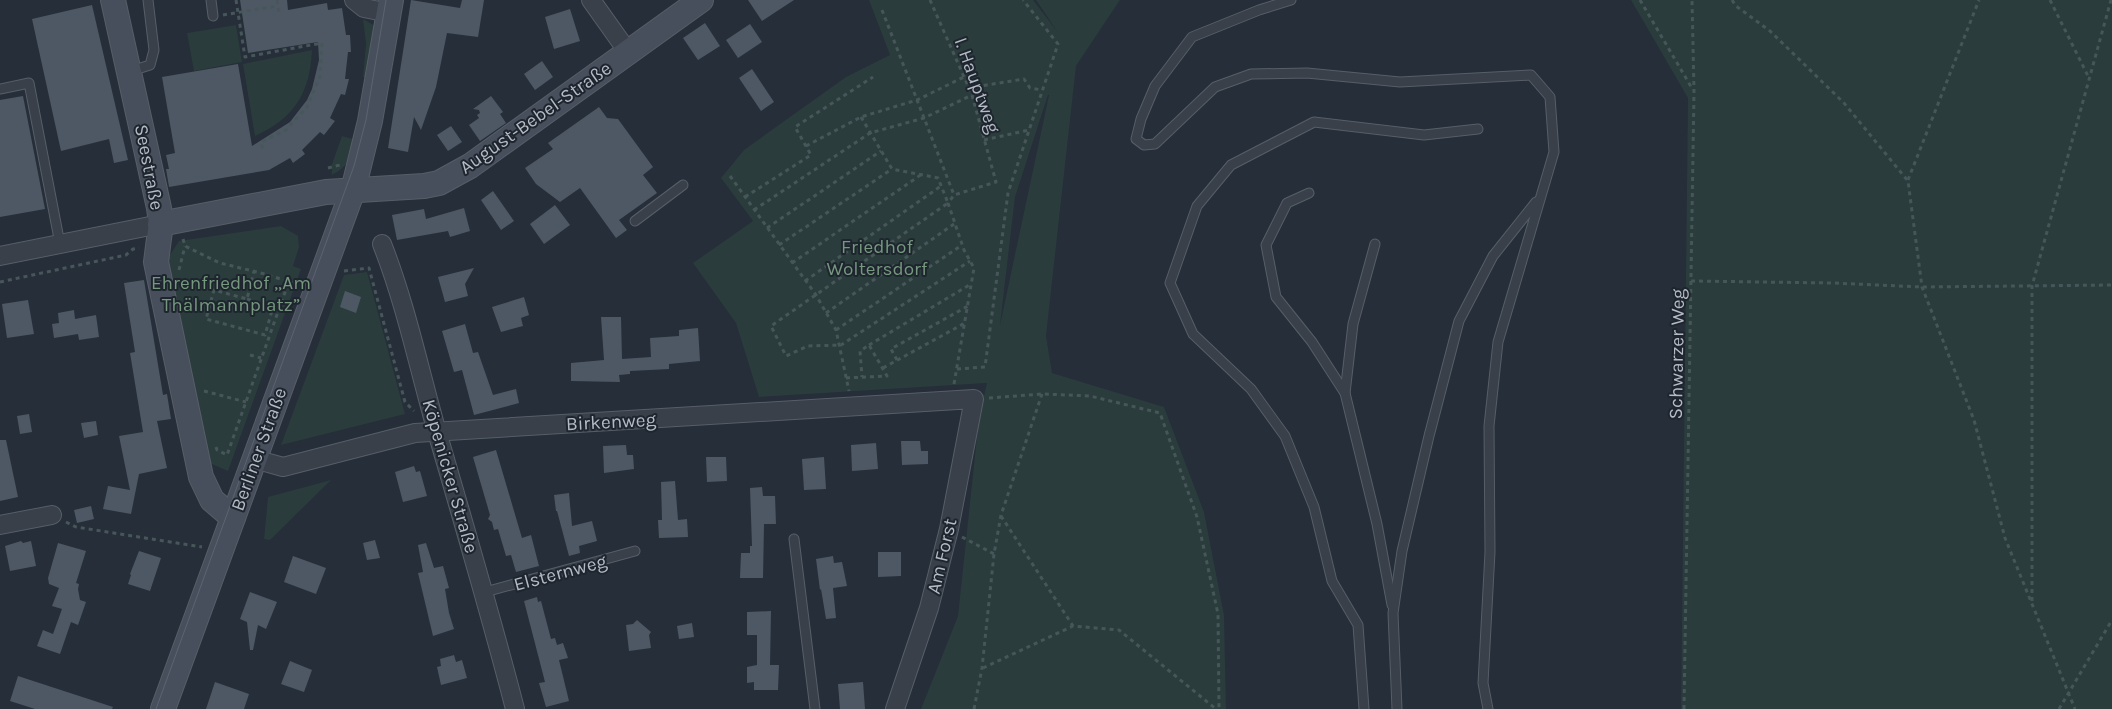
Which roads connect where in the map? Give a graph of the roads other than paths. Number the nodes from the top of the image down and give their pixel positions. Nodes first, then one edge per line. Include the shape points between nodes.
1 (114, 0) edge
2 (148, 0) edge
3 (211, 0) edge
4 (354, 0) edge
5 (592, 0) edge
6 (700, 0) edge
7 (1291, 0) edge
8 (390, 7) edge
9 (213, 16) road end
10 (628, 52) junction
11 (131, 71) junction
12 (0, 88) edge
13 (1478, 129) dead end
14 (683, 185) dead end
15 (353, 190) junction
16 (1310, 193) dead end
17 (1540, 198) junction
18 (635, 221) dead end
19 (159, 234) junction
20 (60, 244) junction
21 (382, 244) dead end
22 (1375, 244) dead end
23 (0, 256) edge
24 (1345, 394) junction
25 (974, 399) joint
26 (431, 432) junction
27 (254, 459) junction
28 (226, 512) junction
29 (52, 514) road end
30 (0, 525) edge
31 (794, 539) dead end
32 (635, 551) dead end
33 (485, 592) junction
34 (1393, 613) junction
35 (163, 709) edge
36 (515, 709) edge
37 (815, 709) edge
38 (895, 709) edge
39 (1364, 709) edge
40 (1397, 709) edge
41 (1488, 709) edge

1 - 11 street, Seestraße
2 - 11 lane via 154,50 150,65
3 - 9 lane
4 - 8 street via 364,8
5 - 10 street
6 - 10 street, August-Bebel-Straße
7 - 17 lane via 1192,37 1154,86 1136,139 1144,145 1155,144 1215,87 1251,74 1307,73 1400,82 1531,75 1550,97 1554,152
8 - 15 street, Berliner Straße via 366,140
10 - 15 street, August-Bebel-Straße via 470,166 439,183
11 - 19 street, Seestraße via 159,208
12 - 20 lane via 29,83
13 - 39 lane via 1424,135 1314,122 1231,165 1197,206 1170,282 1193,334 1251,389 1285,436 1314,507 1332,582 1358,625
14 - 18 lane
15 - 19 street, August-Bebel-Straße via 321,192
15 - 27 street, Berliner Straße
16 - 24 lane via 1287,203 1266,245 1276,297 1312,342
17 - 34 lane via 1493,256 1459,321 1405,541
17 - 41 lane via 1498,342 1489,426 1490,552 1483,683
19 - 20 street
19 - 28 street, Seestraße via 157,267 201,477 208,495
20 - 23 street
21 - 26 street, Köpenicker Straße via 394,274
22 - 24 lane via 1353,324
24 - 34 lane via 1377,524
25 - 26 street, Birkenweg
25 - 38 street, Am Forst via 949,529 929,608
26 - 27 street, Birkenweg via 415,433 283,467
26 - 33 street, Köpenicker Straße
27 - 28 street, Berliner Straße
28 - 35 street, Berliner Straße
29 - 30 street
31 - 37 lane
32 - 33 lane, Elsternweg
33 - 36 street, Köpenicker Straße
34 - 40 lane

